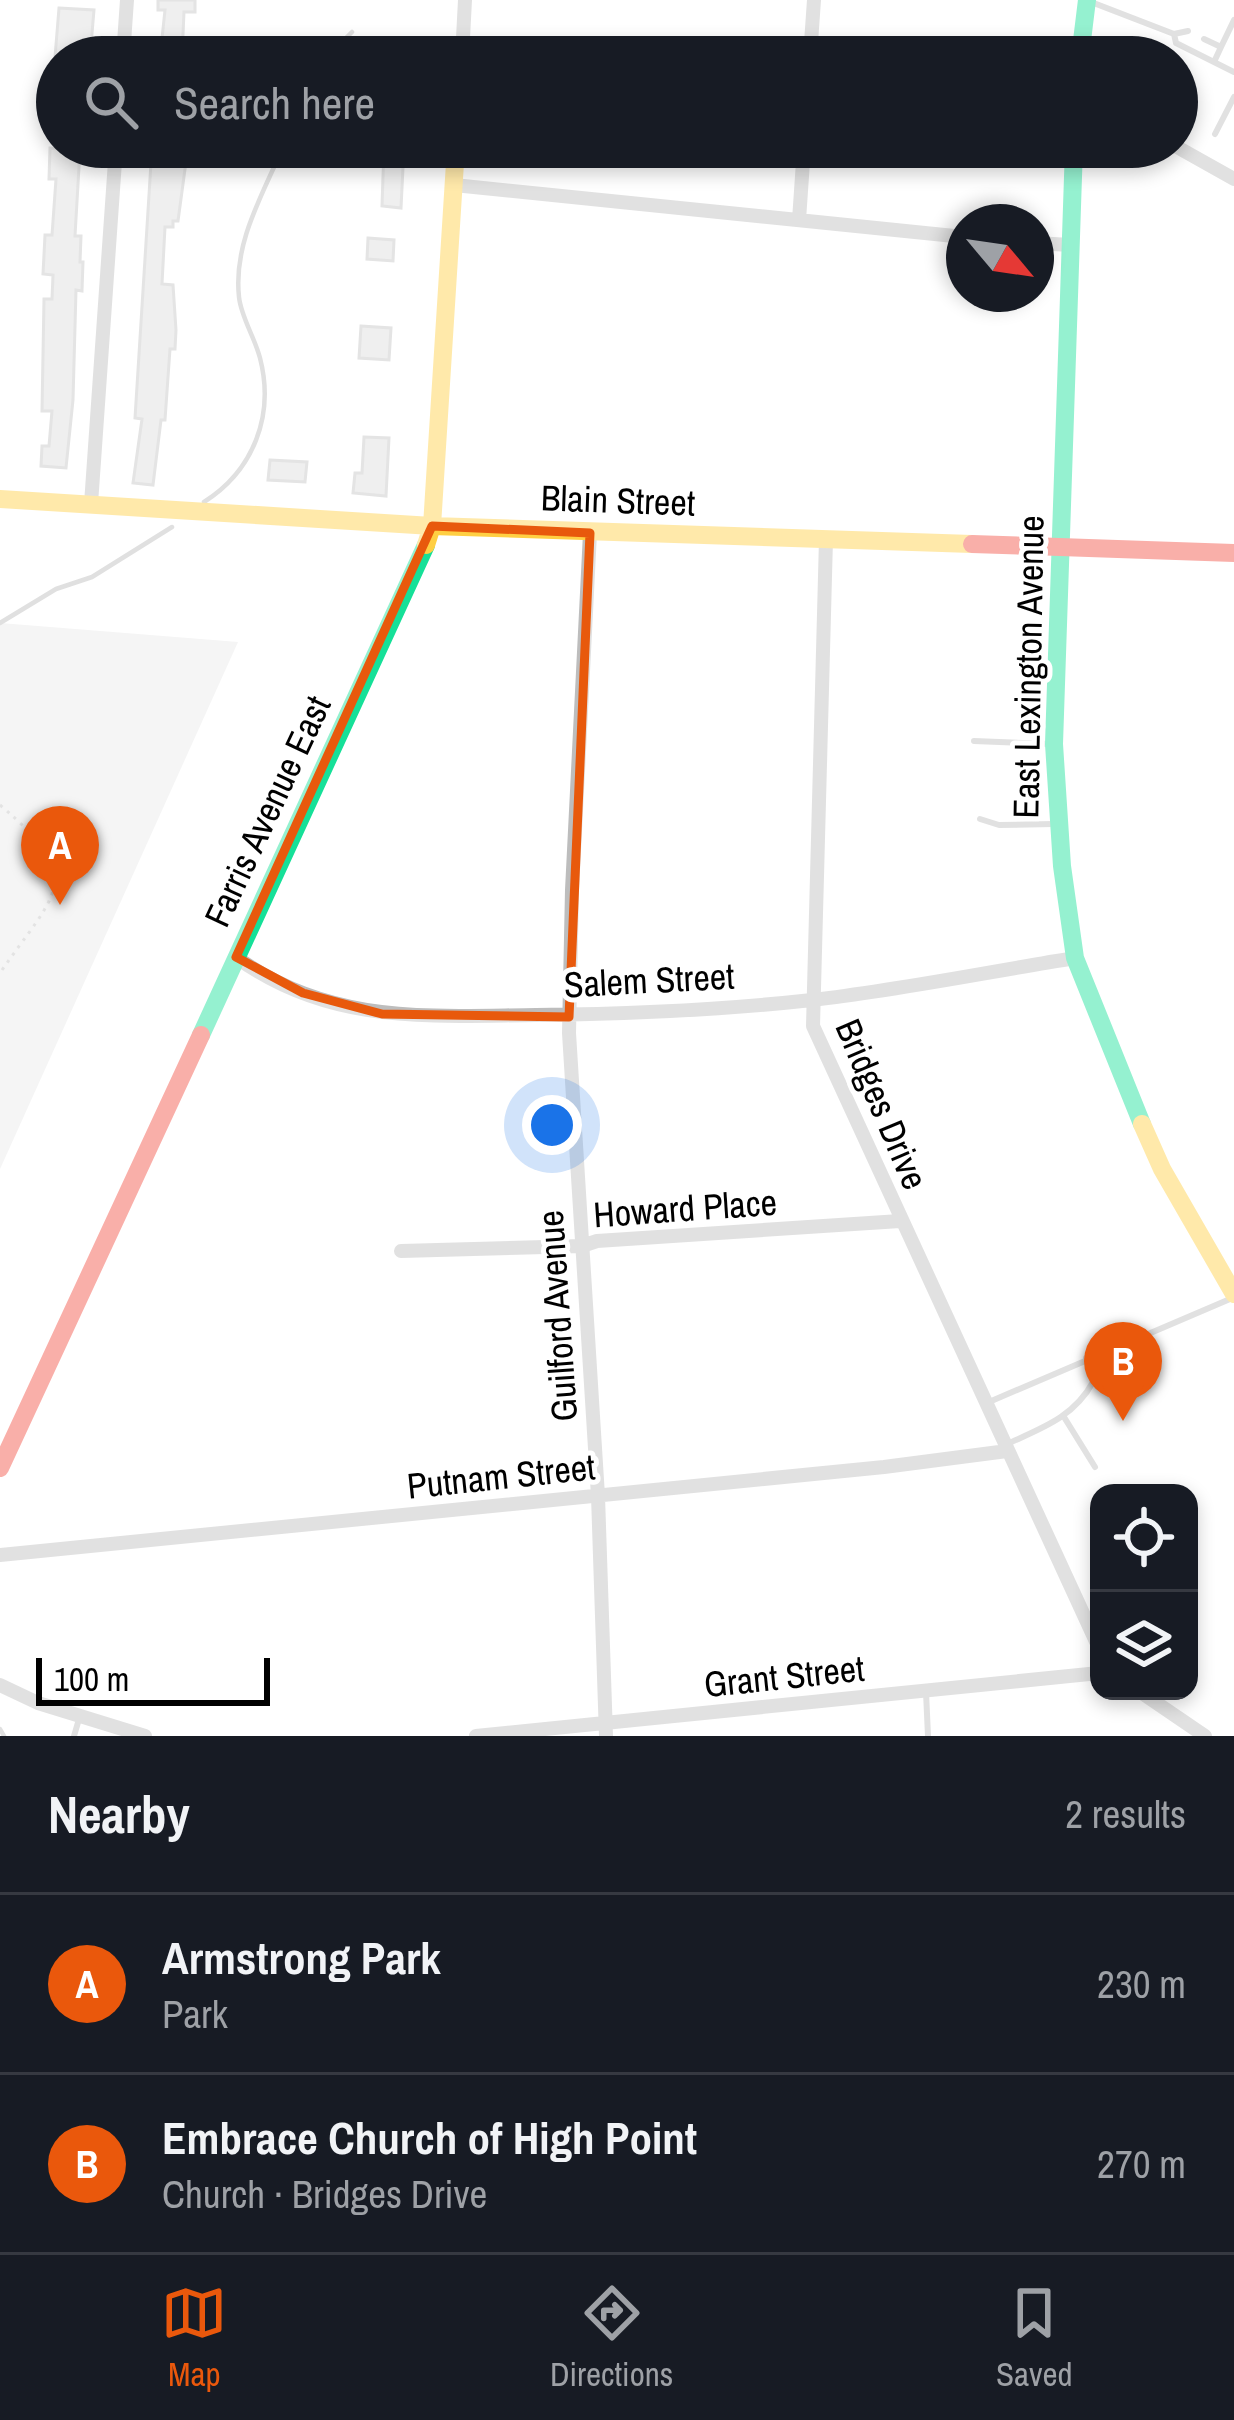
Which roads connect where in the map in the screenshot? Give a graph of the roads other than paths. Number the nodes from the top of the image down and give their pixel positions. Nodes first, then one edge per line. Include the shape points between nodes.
1 (127, 0) edge
2 (465, 0) edge
3 (814, 0) edge
4 (1087, 0) edge
5 (1234, 20) edge
6 (1188, 31) dead end
7 (1174, 34) joint
8 (124, 36) edge
9 (463, 36) edge
10 (811, 36) edge
11 (1083, 36) edge
12 (1204, 38) dead end
13 (1221, 46) junction
14 (1198, 54) edge
15 (1214, 62) junction
16 (1234, 72) edge
17 (1234, 97) edge
18 (1215, 134) dead end
19 (1198, 159) edge
20 (115, 168) edge
21 (455, 168) edge
22 (803, 168) edge
23 (1073, 168) edge
24 (1234, 179) edge
25 (454, 185) junction
26 (799, 220) junction
27 (946, 235) edge
28 (1054, 244) edge
29 (1070, 244) junction
30 (0, 500) edge
31 (91, 504) junction
32 (432, 526) junction
33 (590, 533) junction
34 (826, 539) junction
35 (1061, 548) junction
36 (1234, 553) edge
37 (974, 741) dead end
38 (1054, 744) junction
39 (980, 819) dead end
40 (1058, 824) junction
41 (236, 957) junction
42 (1075, 958) junction
43 (812, 1000) junction
44 (569, 1016) junction
45 (900, 1221) junction
46 (582, 1246) junction
47 (401, 1251) dead end
48 (1234, 1296) edge
49 (1086, 1358) junction
50 (986, 1403) junction
51 (1064, 1417) junction
52 (1006, 1448) junction
53 (1095, 1467) dead end
54 (0, 1468) edge
55 (598, 1496) junction
56 (0, 1555) edge
57 (1090, 1629) edge
58 (1090, 1674) edge
59 (0, 1685) edge
60 (926, 1691) junction
61 (1152, 1700) edge
62 (80, 1716) junction
63 (606, 1731) edge
64 (74, 1736) edge
65 (145, 1736) edge
66 (476, 1736) edge
67 (928, 1736) edge
68 (1204, 1736) edge

1 - 8 street
2 - 9 street
3 - 10 street
4 - 7 lane
4 - 11 street
5 - 13 lane
6 - 7 lane
12 - 13 lane
13 - 15 lane
14 - 15 lane
15 - 16 lane
17 - 18 lane
19 - 24 street
20 - 31 street
21 - 25 street, Farris Avenue East
22 - 26 street
23 - 29 street, East Lexington Avenue
25 - 26 street
25 - 32 street, Farris Avenue East
26 - 27 street
28 - 29 street
29 - 35 street, East Lexington Avenue
30 - 31 street, Blain Street
31 - 32 street, Blain Street
32 - 33 street, Blain Street
32 - 41 street, Farris Avenue East
33 - 34 street, Blain Street
33 - 44 street, Guilford Avenue
34 - 35 street, Blain Street
34 - 43 street, Bridges Drive
35 - 36 street, Blain Street
35 - 38 street, East Lexington Avenue
37 - 38 lane
38 - 40 street, East Lexington Avenue
39 - 40 lane
40 - 42 street, East Lexington Avenue
41 - 44 street, Salem Street via 303,993 382,1014
41 - 54 street, Farris Avenue East
42 - 43 street, Salem Street
42 - 48 street, East Lexington Avenue via 1162,1168
43 - 44 street, Salem Street
43 - 45 street, Bridges Drive via 813,1026
44 - 46 street, Guilford Avenue
45 - 46 street, Howard Place
45 - 50 street, Bridges Drive
46 - 47 street, Howard Place
46 - 55 street, Guilford Avenue
48 - 49 lane
49 - 50 lane
49 - 51 lane via 1093,1382
50 - 52 street, Bridges Drive
51 - 52 lane
51 - 53 lane
52 - 55 street, Putnam Street
52 - 57 street, Bridges Drive
55 - 56 street, Putnam Street
55 - 63 street, Guilford Avenue
58 - 60 street, Grant Street
59 - 62 street
60 - 63 street, Grant Street
60 - 67 lane
61 - 68 street
62 - 64 lane
62 - 65 street
63 - 66 street, Grant Street

